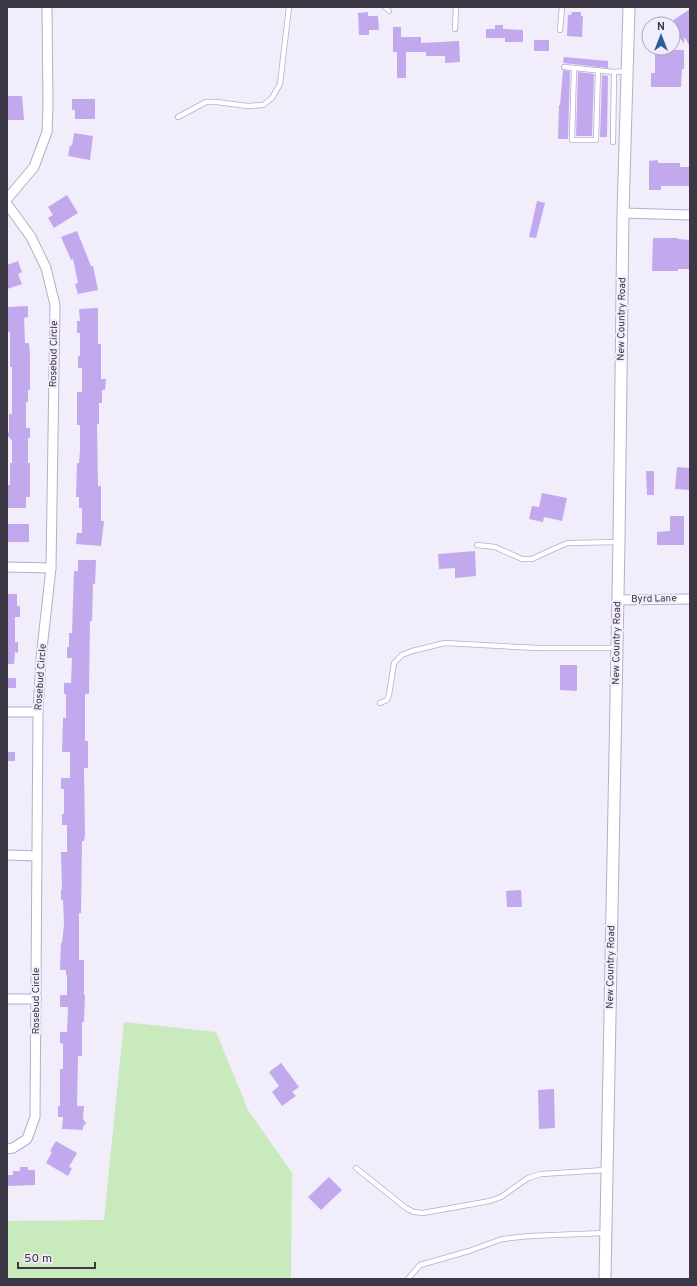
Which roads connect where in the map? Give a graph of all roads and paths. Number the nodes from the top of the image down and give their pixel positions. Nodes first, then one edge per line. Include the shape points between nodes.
1 (47, 7) edge
2 (289, 7) edge
3 (385, 7) edge
4 (456, 7) edge
5 (562, 7) edge
6 (629, 7) edge
7 (389, 11) dead end
8 (455, 29) dead end
9 (560, 30) dead end
10 (564, 67) dead end
11 (574, 68) junction
12 (598, 70) junction
13 (627, 71) junction
14 (614, 72) junction
15 (178, 117) dead end
16 (613, 142) dead end
17 (7, 199) edge
18 (7, 204) edge
19 (623, 213) junction
20 (690, 215) edge
21 (619, 542) junction
22 (477, 544) dead end
23 (7, 567) edge
24 (51, 568) junction
25 (690, 598) edge
26 (617, 600) junction
27 (616, 648) junction
28 (380, 703) dead end
29 (7, 712) edge
30 (38, 712) junction
31 (7, 856) edge
32 (37, 856) junction
33 (7, 999) edge
34 (36, 999) junction
35 (7, 1149) edge
36 (356, 1168) dead end
37 (608, 1170) junction
38 (605, 1233) junction
39 (408, 1279) edge
40 (605, 1279) edge

1 - 17 street via 47,132 34,167
2 - 15 lane via 280,84 272,98 263,105 247,106 206,102
3 - 7 lane
4 - 8 lane
5 - 9 lane
6 - 13 street, New Country Road
10 - 11 lane
11 - 12 lane
11 - 12 lane via 572,140 596,140
12 - 14 lane
13 - 14 lane
13 - 19 street, New Country Road
14 - 16 lane
18 - 24 street, Rosebud Circle via 31,237 46,268 55,304
19 - 20 street
19 - 21 street, New Country Road
21 - 22 lane via 568,543 532,559 522,559 495,547
21 - 26 street, New Country Road
23 - 24 street
24 - 30 street, Rosebud Circle
25 - 26 street, Byrd Lane
26 - 27 street, New Country Road
27 - 28 lane via 445,644 430,646 397,659 394,663 389,695 387,700
27 - 37 street, New Country Road
29 - 30 street
30 - 32 street, Rosebud Circle
31 - 32 street
32 - 34 street, Rosebud Circle
33 - 34 street
34 - 35 street, Rosebud Circle via 35,1117 27,1139
36 - 37 lane via 406,1208 423,1213 490,1201 501,1197 528,1178 541,1174
37 - 38 street, New Country Road
38 - 39 lane via 502,1239 420,1265
38 - 40 street, New Country Road

